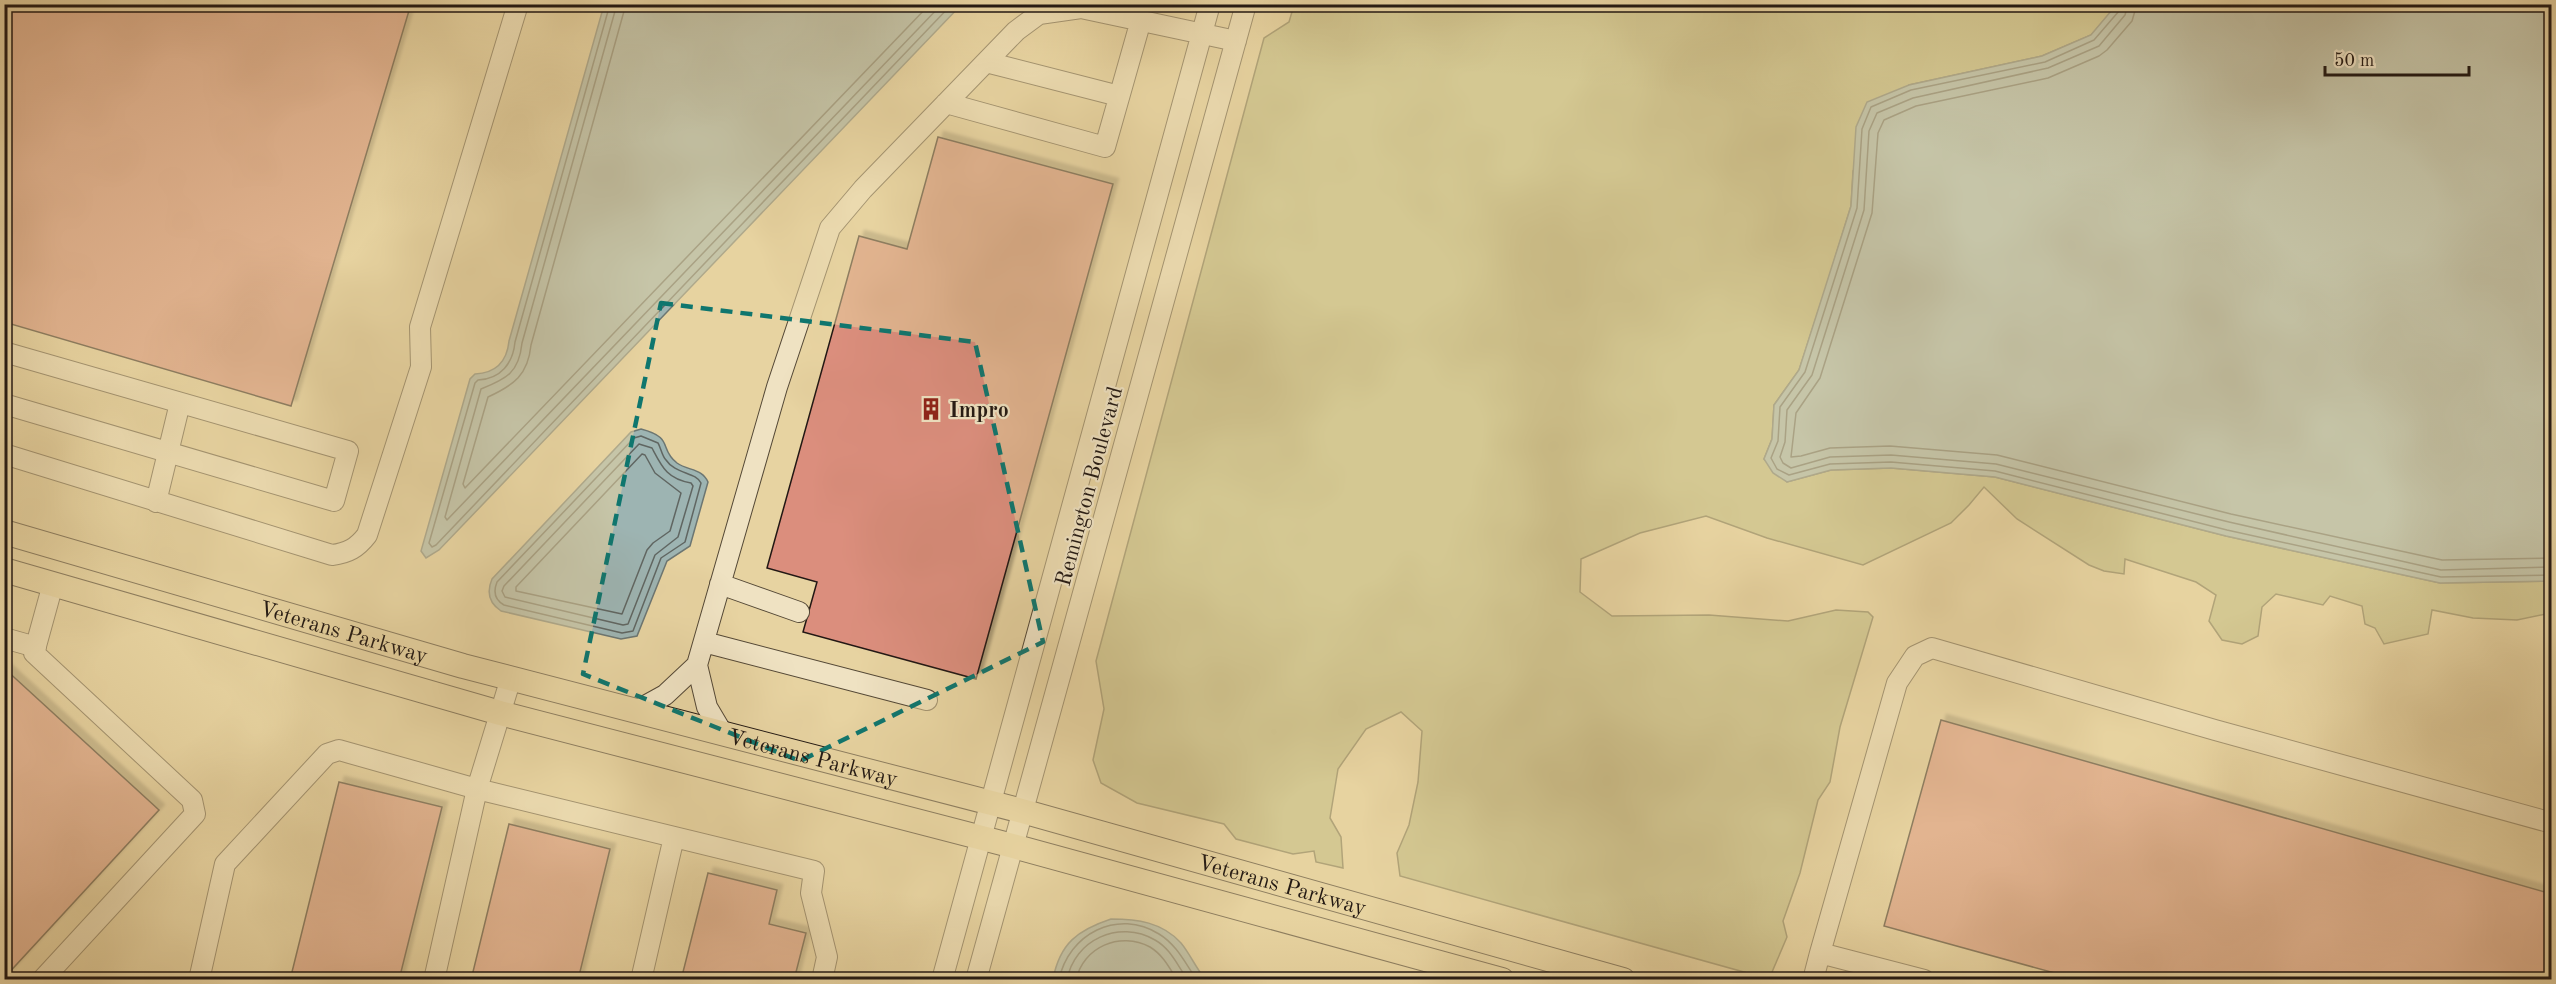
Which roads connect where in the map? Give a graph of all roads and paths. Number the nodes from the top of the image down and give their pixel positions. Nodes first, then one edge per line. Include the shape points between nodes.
1 (518, 4) edge
2 (1210, 4) edge
3 (1246, 4) edge
4 (1141, 20) junction
5 (1203, 32) junction
6 (1236, 41) junction
7 (986, 62) junction
8 (1119, 96) junction
9 (946, 103) junction
10 (4, 352) edge
11 (180, 403) junction
12 (4, 404) edge
13 (167, 452) junction
14 (4, 454) edge
15 (156, 502) junction
16 (4, 532) edge
17 (4, 570) edge
18 (53, 584) junction
19 (720, 584) junction
20 (799, 612) dead end
21 (4, 638) edge
22 (704, 642) junction
23 (36, 646) junction
24 (697, 665) junction
25 (511, 678) junction
26 (927, 700) dead end
27 (636, 711) junction
28 (500, 713) junction
29 (723, 734) junction
30 (477, 789) junction
31 (992, 803) junction
32 (1022, 811) junction
33 (2552, 823) edge
34 (674, 837) junction
35 (982, 838) junction
36 (1013, 846) junction
37 (1820, 953) junction
38 (42, 980) edge
39 (199, 980) edge
40 (434, 980) edge
41 (641, 980) edge
42 (822, 980) edge
43 (942, 980) edge
44 (976, 980) edge
45 (1502, 980) edge
46 (1623, 980) edge
47 (1813, 980) edge
48 (1924, 980) edge

1 - 15 street via 420,327 421,367 367,535 347,553 332,555
2 - 5 street, Remington Boulevard
3 - 6 street, Remington Boulevard
4 - 5 street
4 - 7 street via 1081,8 1039,14 1016,30
4 - 8 street
5 - 6 street
5 - 31 street, Remington Boulevard
6 - 32 street, Remington Boulevard
7 - 8 street
7 - 9 street
8 - 9 street via 1105,147
9 - 19 street via 830,228 777,387
10 - 11 street
11 - 13 street
11 - 13 street via 348,451 334,501
12 - 13 street
13 - 15 street
14 - 15 street
16 - 25 main road, Veterans Parkway
17 - 18 main road, Veterans Parkway
18 - 23 street
18 - 28 main road, Veterans Parkway
19 - 20 street
19 - 22 street
21 - 23 street
22 - 24 street
22 - 26 street
23 - 38 street via 34,653 192,800 195,814
24 - 27 street via 665,694
24 - 29 street via 707,706
25 - 27 main road, Veterans Parkway
25 - 28 street
27 - 29 main road, Veterans Parkway
28 - 30 street
28 - 35 main road, Veterans Parkway
29 - 31 main road, Veterans Parkway
30 - 34 street
30 - 39 street via 339,750 327,754 225,864
30 - 40 street
31 - 32 main road, Veterans Parkway
31 - 35 street, Remington Boulevard
32 - 36 street, Remington Boulevard
32 - 46 main road, Veterans Parkway
33 - 37 street via 1932,648 1915,656 1897,683
34 - 41 street
34 - 42 street via 814,871 810,893 827,957
35 - 36 main road, Veterans Parkway
35 - 43 street, Remington Boulevard
36 - 44 street, Remington Boulevard
36 - 45 main road, Veterans Parkway
37 - 47 street
37 - 48 street

